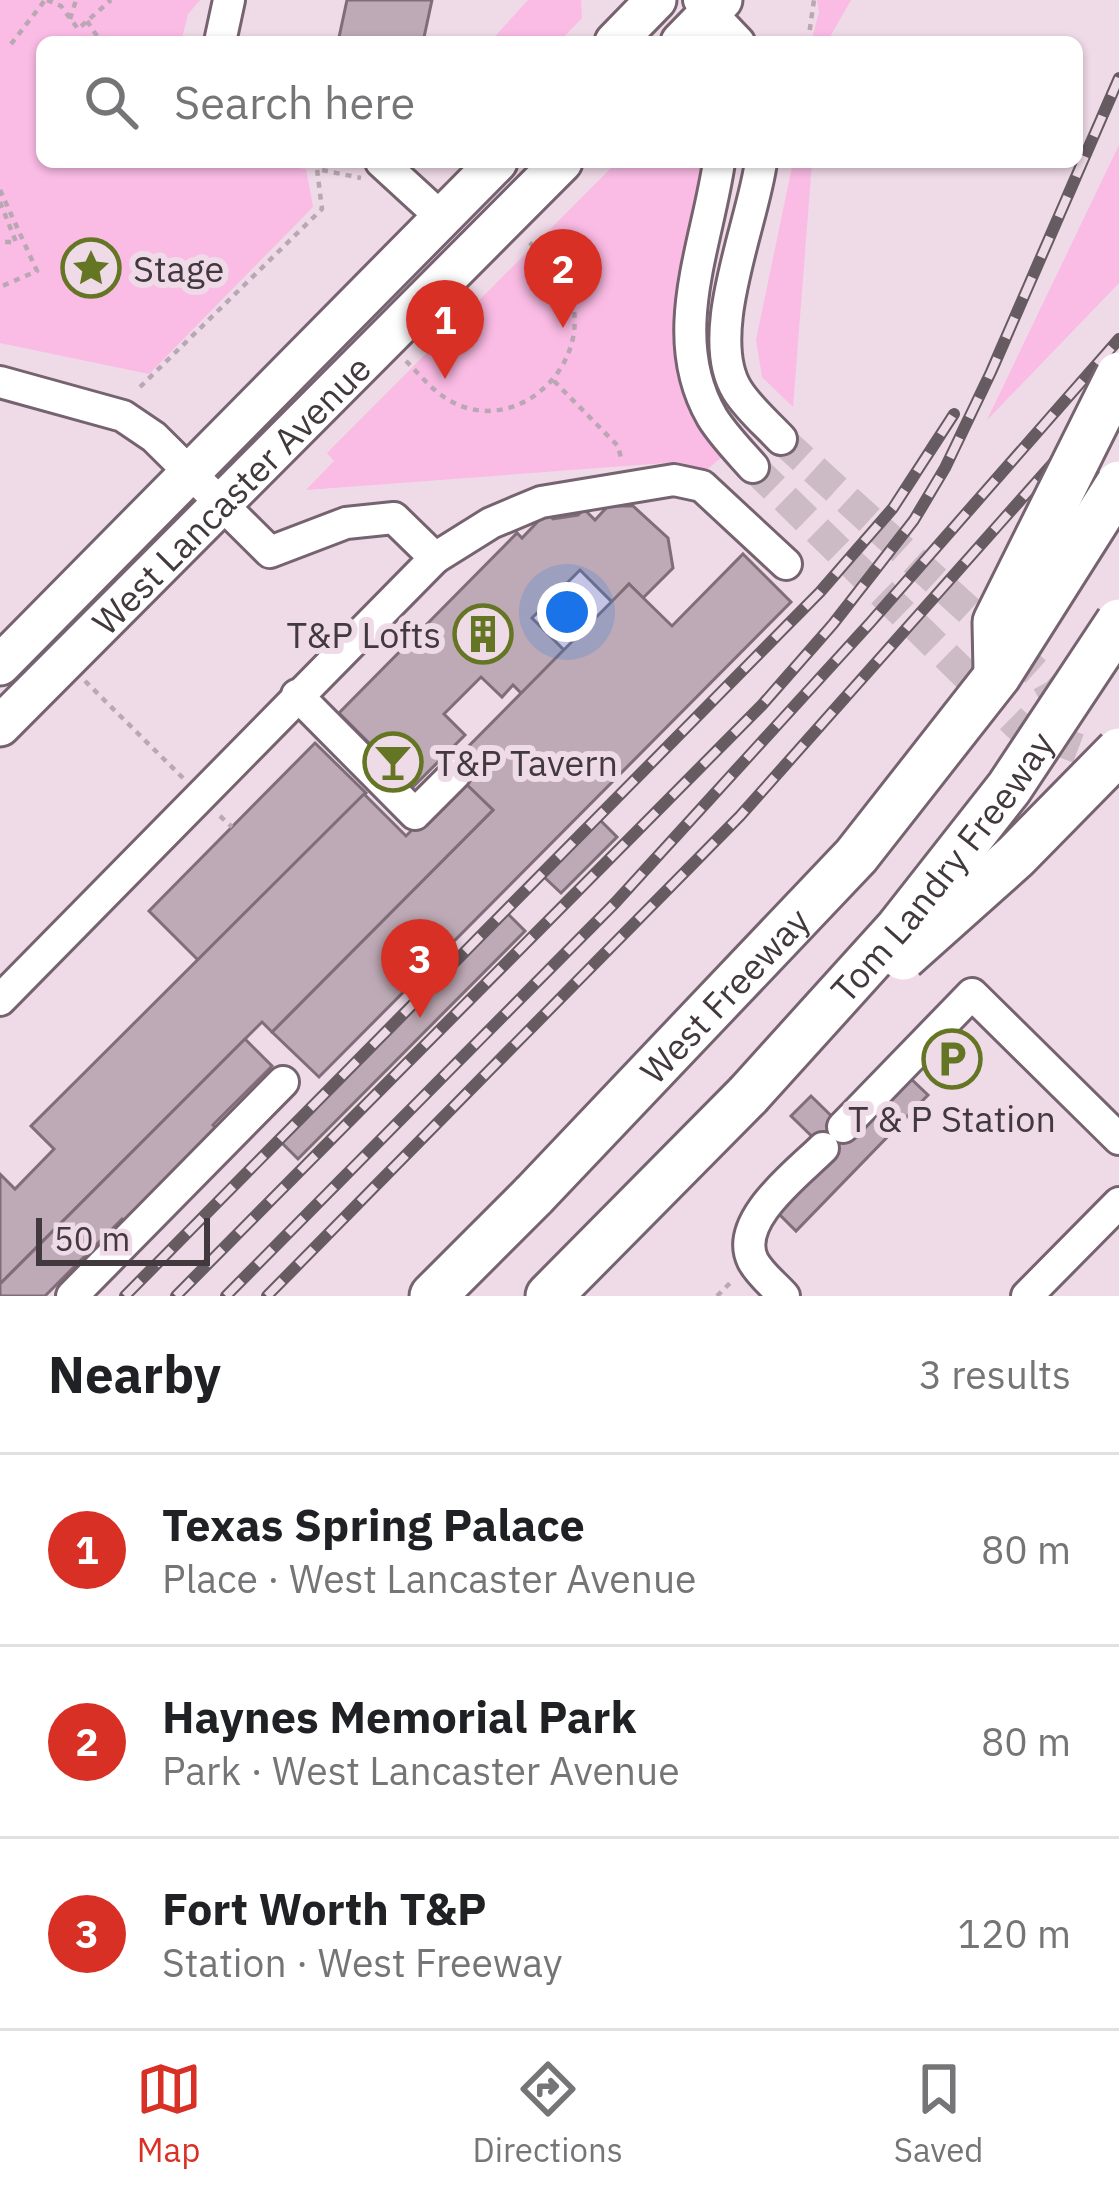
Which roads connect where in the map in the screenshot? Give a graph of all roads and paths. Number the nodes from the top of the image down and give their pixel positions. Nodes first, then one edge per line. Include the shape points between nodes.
1 (46, 0) edge
2 (76, 0) edge
3 (111, 0) edge
4 (229, 0) edge
5 (656, 0) edge
6 (814, 0) edge
7 (710, 14) edge
8 (70, 19) junction
9 (87, 21) junction
10 (97, 36) edge
11 (221, 36) edge
12 (621, 36) edge
13 (686, 36) edge
14 (734, 36) edge
15 (809, 36) edge
16 (11, 44) dead end
17 (491, 168) edge
18 (556, 168) edge
19 (718, 168) edge
20 (760, 168) edge
21 (372, 171) edge
22 (0, 190) edge
23 (0, 202) edge
24 (442, 218) junction
25 (526, 239) dead end
26 (0, 242) edge
27 (0, 287) edge
28 (405, 360) dead end
29 (1119, 376) edge
30 (554, 381) junction
31 (0, 382) edge
32 (140, 387) dead end
33 (781, 439) tunnel mouth
34 (621, 458) dead end
35 (753, 467) tunnel mouth
36 (191, 472) junction
37 (1119, 484) edge
38 (222, 504) junction
39 (435, 558) junction
40 (786, 564) dead end
41 (1119, 622) edge
42 (0, 664) edge
43 (998, 675) junction
44 (85, 681) dead end
45 (298, 695) junction
46 (0, 726) edge
47 (1102, 751) edge
48 (455, 774) dead end
49 (1119, 784) edge
50 (200, 795) junction
51 (232, 827) dead end
52 (6, 981) edge
53 (283, 1082) dead end
54 (748, 1095) junction
55 (1119, 1139) edge
56 (1119, 1203) edge
57 (72, 1296) edge
58 (433, 1296) edge
59 (549, 1296) edge
60 (784, 1296) edge
61 (1027, 1296) edge

1 - 8 path
1 - 16 path
2 - 8 path
3 - 9 path
4 - 11 street
5 - 12 main road
6 - 15 path
7 - 13 main road
7 - 14 street
8 - 9 path via 78,29
9 - 10 path
17 - 24 main road, West Lancaster Avenue
18 - 38 main road, West Lancaster Avenue
19 - 35 street via 689,342 712,416
20 - 33 street via 726,356 737,392
21 - 24 street
21 - 32 path via 317,169 322,209
22 - 27 path via 37,271
23 - 26 path via 16,242
24 - 36 main road, West Lancaster Avenue
25 - 30 path via 560,274 573,303 574,336
28 - 30 path via 447,399 479,410 512,407
29 - 43 highway, bridge via 996,622
30 - 34 path
31 - 36 street via 123,416
36 - 38 street
36 - 42 main road, West Lancaster Avenue
37 - 43 highway, Tom Landry Freeway, bridge
38 - 39 street via 270,552 346,523 394,518
38 - 46 main road, West Lancaster Avenue
39 - 40 street via 541,502 674,480 702,486
39 - 45 street
41 - 54 highway, Tom Landry Freeway, bridge via 1009,788 899,928
43 - 58 highway, West Freeway, bridge via 856,856
44 - 50 path
45 - 48 street via 415,814
45 - 50 street
47 - 49 street
47 - 54 highway, bridge via 1016,856
50 - 51 path
50 - 52 street
53 - 57 street
54 - 59 highway
55 - 60 street via 972,994 759,1214 750,1230 752,1260
56 - 61 street

